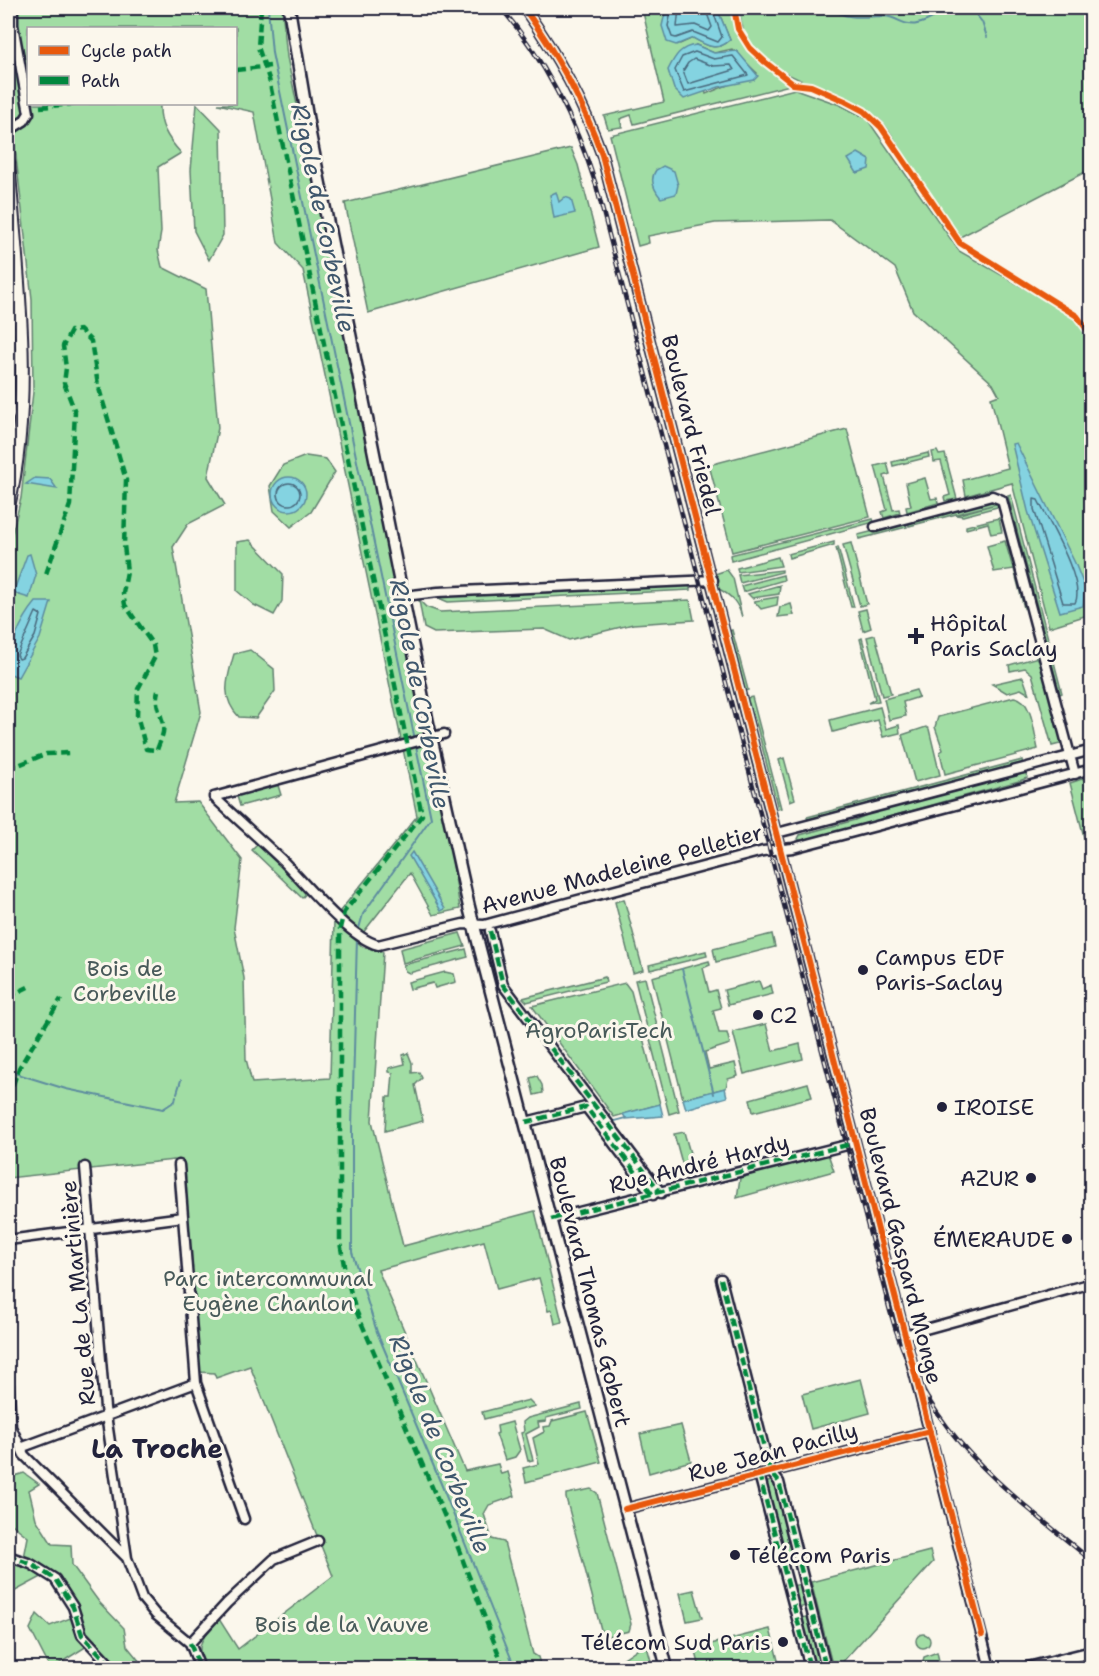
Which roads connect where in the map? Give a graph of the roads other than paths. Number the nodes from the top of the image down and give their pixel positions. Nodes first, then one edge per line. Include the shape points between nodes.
1 (13, 8) edge
2 (289, 8) edge
3 (524, 8) edge
4 (27, 102) edge
5 (28, 105) edge
6 (13, 128) dead end
7 (8, 162) edge
8 (8, 330) edge
9 (8, 415) edge
10 (8, 507) edge
11 (875, 527) dead end
12 (713, 580) junction
13 (404, 596) junction
14 (444, 734) dead end
15 (426, 738) junction
16 (1092, 750) edge
17 (1071, 755) junction
18 (1092, 769) edge
19 (1075, 774) junction
20 (777, 833) junction
21 (779, 847) junction
22 (784, 867) joint
23 (475, 926) junction
24 (490, 931) dead end
25 (526, 1122) junction
26 (855, 1143) junction
27 (179, 1165) dead end
28 (86, 1167) dead end
29 (657, 1194) junction
30 (183, 1217) junction
31 (551, 1219) junction
32 (90, 1229) junction
33 (8, 1240) edge
34 (721, 1279) dead end
35 (1092, 1283) edge
36 (904, 1335) junction
37 (8, 1372) edge
38 (195, 1383) junction
39 (106, 1416) junction
40 (930, 1431) junction
41 (23, 1447) junction
42 (770, 1471) junction
43 (759, 1474) junction
44 (625, 1509) junction
45 (244, 1519) dead end
46 (318, 1541) dead end
47 (8, 1556) edge
48 (127, 1558) junction
49 (190, 1643) junction
50 (1092, 1652) edge
51 (112, 1668) edge
52 (200, 1668) edge
53 (667, 1668) edge
54 (810, 1668) edge
55 (826, 1668) edge
56 (990, 1668) edge
57 (1028, 1668) edge

1 - 4 street
2 - 13 main road, Boulevard Thomas Gobert via 312,146
3 - 12 street, Boulevard Friedel via 554,51 585,110 602,155
5 - 6 street via 29,113 24,121
7 - 10 highway via 22,359 19,445
8 - 9 highway
11 - 17 street via 992,496 1002,500
12 - 13 street
12 - 20 street, Boulevard Friedel
13 - 15 main road, Boulevard Thomas Gobert
14 - 15 street
15 - 23 main road, Boulevard Thomas Gobert
15 - 23 street, Avenue Madeleine Pelletier via 214,797 366,942 378,945 463,924
16 - 17 street, Avenue Madeleine Pelletier
17 - 19 street
17 - 20 street, Avenue Madeleine Pelletier
18 - 19 street, Avenue Madeleine Pelletier
19 - 21 street, Avenue Madeleine Pelletier via 793,848
20 - 21 street, Boulevard Friedel
21 - 22 street, Boulevard Friedel
21 - 23 street, Avenue Madeleine Pelletier
22 - 26 street, Boulevard Gaspard Monge
23 - 25 main road, Boulevard Thomas Gobert
24 - 29 street via 503,985
25 - 29 street via 586,1107
25 - 31 main road, Boulevard Thomas Gobert
26 - 29 street, Rue André Hardy
26 - 36 street, Boulevard Gaspard Monge
27 - 30 street
28 - 32 street, Rue de La Martinière
29 - 31 street, Rue André Hardy
30 - 32 street
30 - 38 street
31 - 44 main road, Boulevard Thomas Gobert
32 - 33 street
32 - 39 street, Rue de La Martinière
34 - 42 street
35 - 36 street
36 - 40 street, Boulevard Gaspard Monge
37 - 41 street via 11,1427
38 - 39 street
38 - 45 street
39 - 41 street
39 - 48 street, Rue de La Martinière
40 - 42 street, Rue Jean Pacilly
40 - 56 street, Boulevard Gaspard Monge
41 - 48 street via 24,1455
42 - 43 street, Rue Jean Pacilly
42 - 55 street via 779,1482
43 - 44 street, Rue Jean Pacilly
43 - 54 street
44 - 53 main road, Boulevard Thomas Gobert
46 - 49 street via 274,1559
47 - 51 street via 55,1579 73,1607 82,1635
48 - 49 street via 141,1598
49 - 52 street
50 - 57 main road

